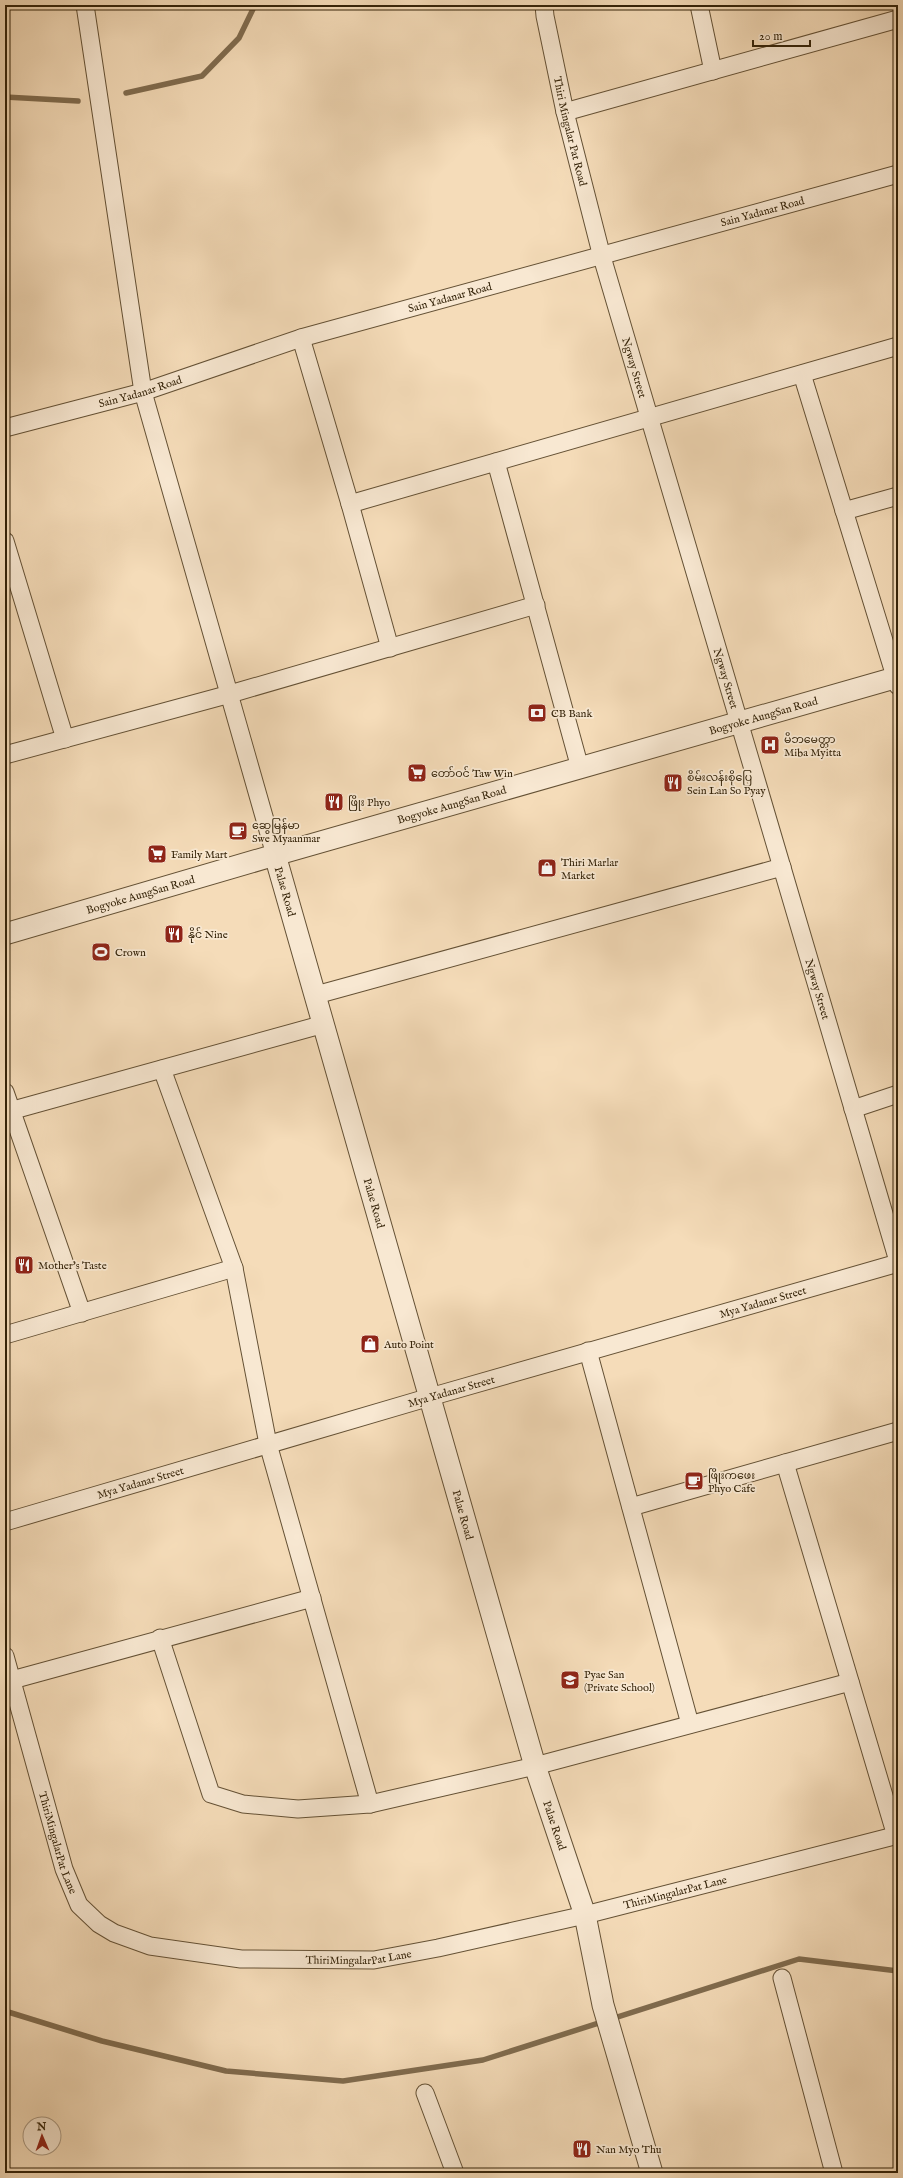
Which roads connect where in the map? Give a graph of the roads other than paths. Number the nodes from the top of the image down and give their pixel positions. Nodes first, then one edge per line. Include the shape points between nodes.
1 (85, 5) edge
2 (544, 5) edge
3 (699, 5) edge
4 (898, 19) edge
5 (713, 71) junction
6 (565, 112) junction
7 (898, 174) edge
8 (602, 257) junction
9 (301, 338) junction
10 (898, 346) edge
11 (802, 374) junction
12 (143, 392) junction
13 (649, 417) junction
14 (5, 428) edge
15 (496, 462) junction
16 (898, 496) edge
17 (350, 504) junction
18 (844, 511) junction
19 (5, 541) edge
20 (536, 605) junction
21 (390, 648) junction
22 (897, 680) edge
23 (230, 694) junction
24 (739, 722) junction
25 (65, 739) junction
26 (5, 755) edge
27 (580, 768) junction
28 (275, 855) junction
29 (782, 867) junction
30 (5, 934) edge
31 (316, 995) junction
32 (324, 1024) junction
33 (162, 1069) junction
34 (5, 1092) edge
35 (898, 1094) edge
36 (853, 1109) junction
37 (10, 1111) junction
38 (898, 1262) edge
39 (234, 1268) junction
40 (82, 1313) junction
41 (5, 1335) edge
42 (588, 1351) junction
43 (430, 1397) junction
44 (898, 1431) edge
45 (268, 1444) junction
46 (785, 1463) junction
47 (631, 1507) junction
48 (5, 1522) edge
49 (312, 1598) junction
50 (160, 1638) junction
51 (5, 1656) edge
52 (12, 1680) junction
53 (850, 1682) junction
54 (690, 1724) junction
55 (535, 1766) junction
56 (370, 1804) junction
57 (897, 1836) edge
58 (585, 1915) junction
59 (782, 1978) dead end
60 (425, 2093) dead end
61 (455, 2173) edge
62 (652, 2173) edge
63 (834, 2173) edge

1 - 12 street
2 - 6 street, Thiri Mingalar Pat Road
3 - 5 street
4 - 5 street
5 - 6 street
6 - 8 street, Thiri Mingalar Pat Road
7 - 8 street, Sain Yadanar Road
8 - 9 street, Sain Yadanar Road
8 - 13 street, Ngway Street
9 - 12 street, Sain Yadanar Road
9 - 17 street
10 - 11 street
11 - 13 street
11 - 18 street
12 - 14 street, Sain Yadanar Road
12 - 23 street
13 - 15 street
13 - 24 street, Ngway Street
15 - 17 street
15 - 20 street
16 - 18 street
17 - 21 street
18 - 22 street
19 - 25 street
20 - 21 street
20 - 27 street
21 - 23 street
22 - 24 street, Bogyoke AungSan Road
23 - 25 street
23 - 28 street
24 - 27 street, Bogyoke AungSan Road
24 - 29 street, Ngway Street
25 - 26 street
27 - 28 street, Bogyoke AungSan Road
28 - 30 street, Bogyoke AungSan Road
28 - 31 street, Palae Road
29 - 31 street
29 - 36 street, Ngway Street
31 - 32 street, Palae Road
32 - 33 street
32 - 43 street, Palae Road
33 - 37 street
33 - 39 street
34 - 37 street
35 - 36 street
36 - 38 street, Ngway Street
37 - 40 street
38 - 42 street, Mya Yadanar Street
39 - 40 street
39 - 45 street
40 - 41 street
42 - 43 street, Mya Yadanar Street
42 - 47 street
43 - 45 street, Mya Yadanar Street
43 - 55 street, Palae Road
44 - 46 street
45 - 48 street, Mya Yadanar Street
45 - 49 street
46 - 47 street
46 - 53 street
47 - 54 street
49 - 50 street
49 - 56 street
50 - 52 street
50 - 56 street via 211,1794 243,1804 298,1809
51 - 52 street, ThiriMingalarPat Lane
52 - 58 street, ThiriMingalarPat Lane via 64,1869 79,1905 114,1933 150,1946 241,1959 374,1960
53 - 54 street
53 - 57 street
54 - 55 street
55 - 56 street
55 - 58 street, Palae Road
57 - 58 street, ThiriMingalarPat Lane
58 - 62 street, Palae Road via 603,2005
59 - 63 street
60 - 61 street

